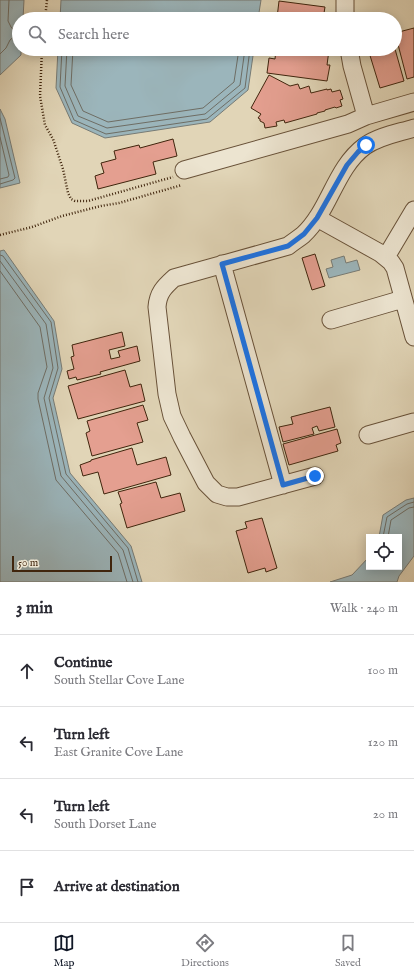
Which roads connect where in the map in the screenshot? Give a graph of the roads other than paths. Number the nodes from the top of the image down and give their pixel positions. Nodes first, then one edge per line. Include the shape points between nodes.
1 (345, 0) edge
2 (345, 12) edge
3 (350, 56) edge
4 (414, 102) edge
5 (366, 116) junction
6 (414, 128) edge
7 (186, 176) road end
8 (414, 210) edge
9 (317, 218) junction
10 (386, 257) junction
11 (222, 264) junction
12 (404, 300) junction
13 (331, 320) dead end
14 (414, 337) edge
15 (414, 422) edge
16 (368, 435) dead end
17 (315, 476) dead end
18 (283, 485) junction

1 - 2 street
3 - 5 street
4 - 5 street
5 - 7 street
6 - 9 street via 377,139 358,152 347,165
8 - 10 street
9 - 10 street
9 - 11 street via 304,234 288,246
10 - 12 street via 395,268
11 - 18 street
11 - 18 street via 174,278 160,294 157,307 164,376 172,416 206,483 217,494 227,498 238,498
12 - 13 street
12 - 14 street
15 - 16 street
17 - 18 street

